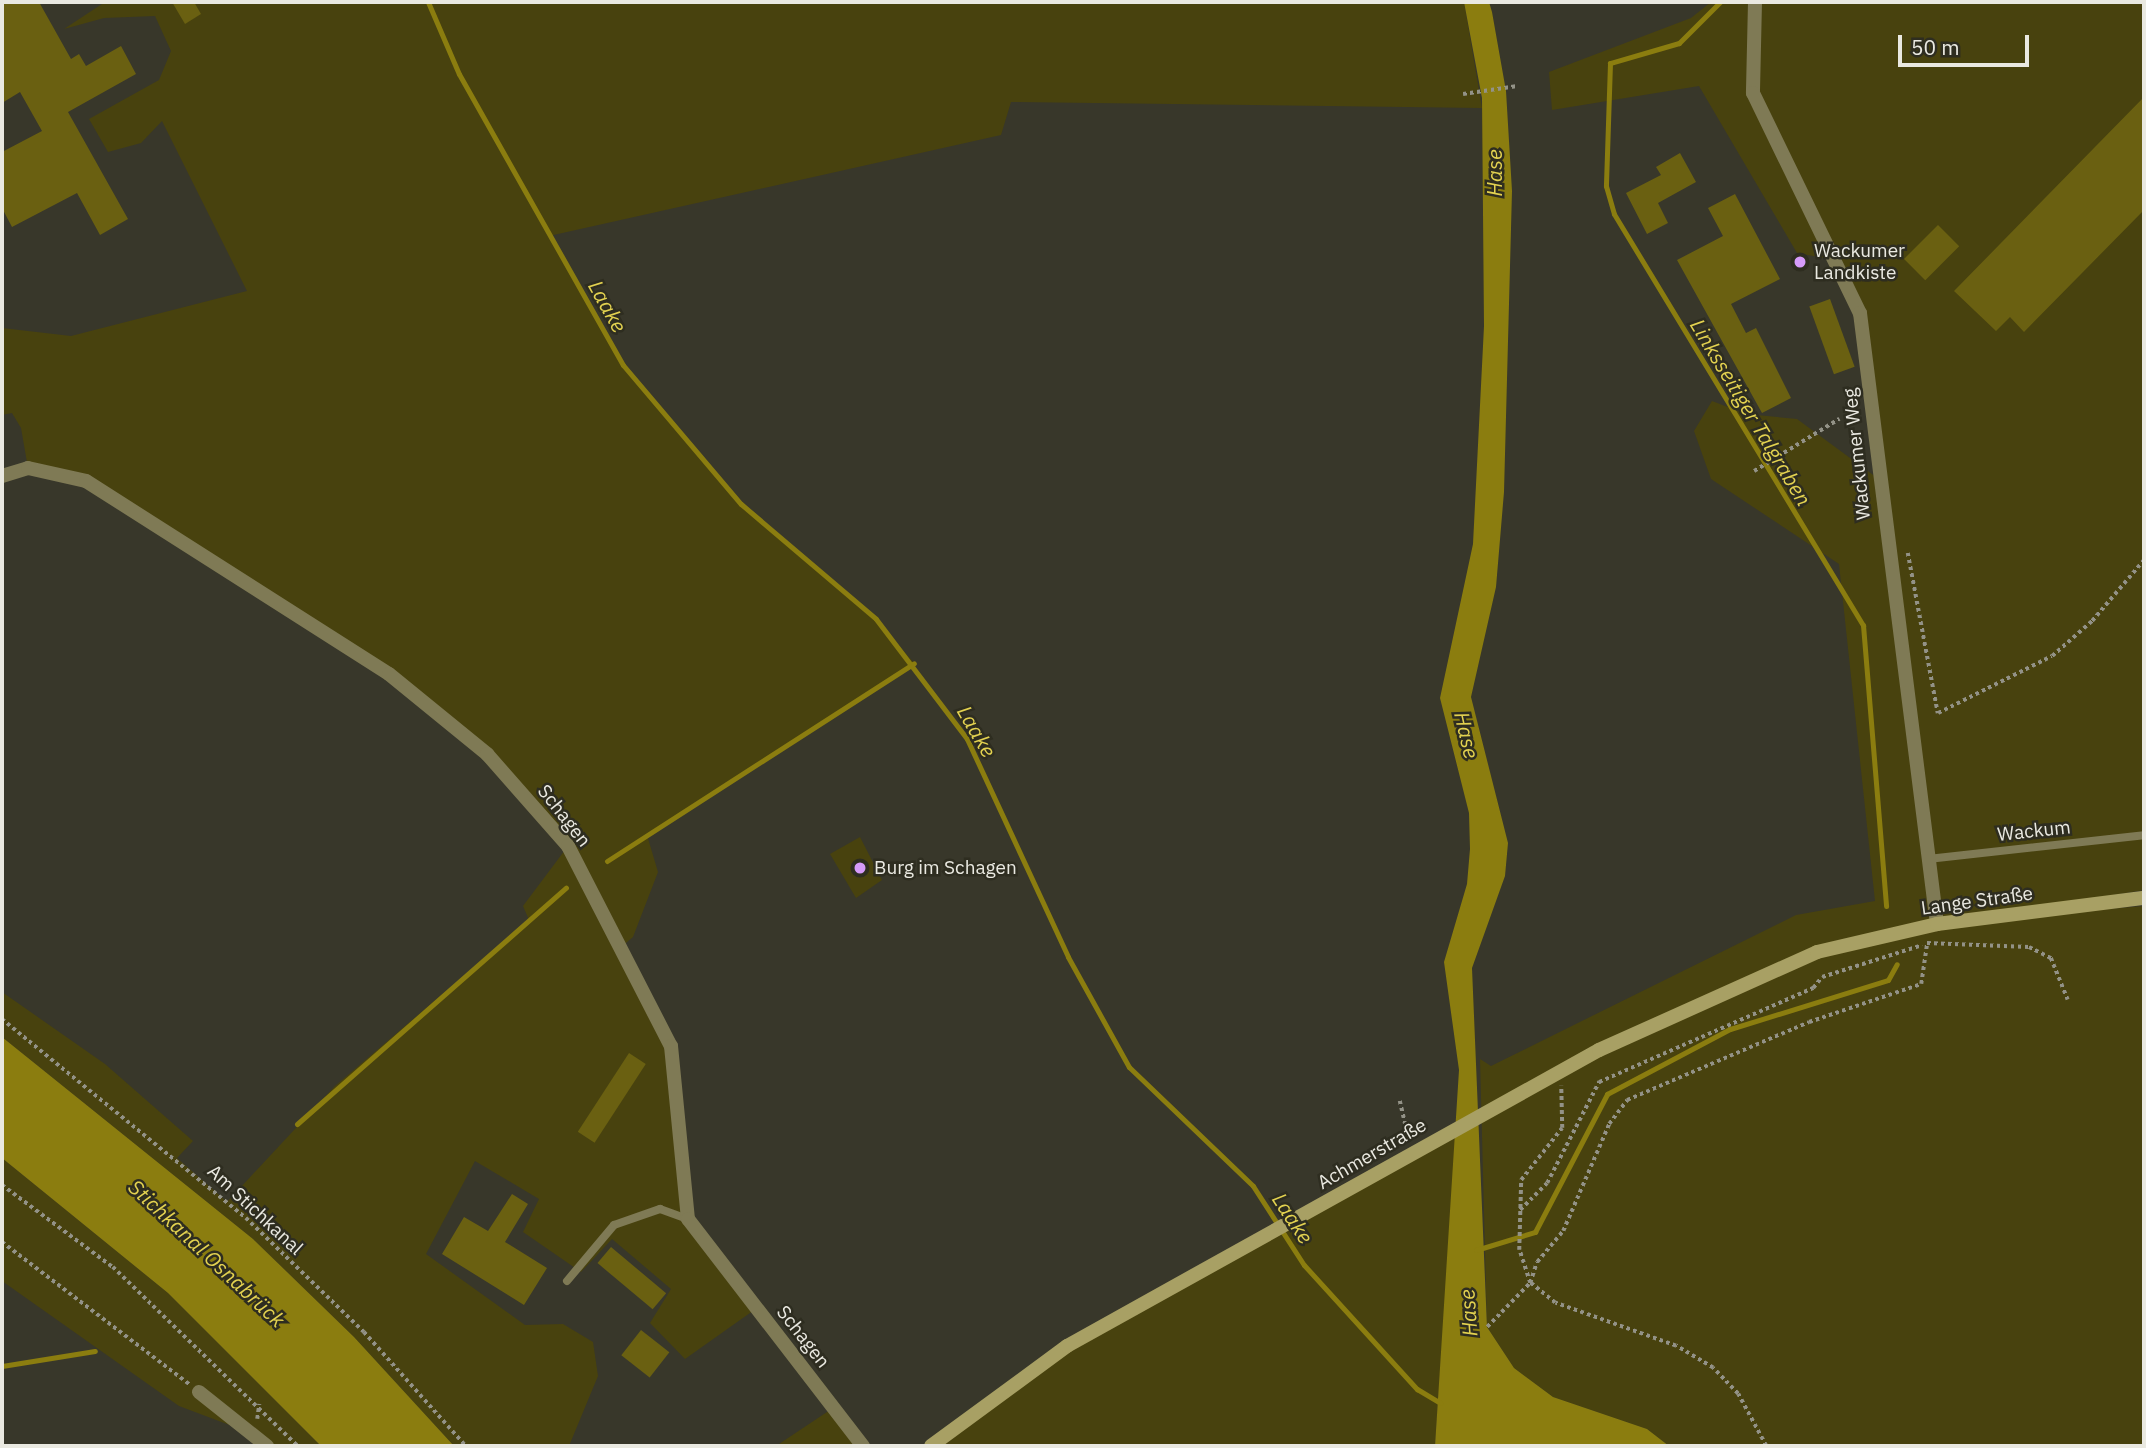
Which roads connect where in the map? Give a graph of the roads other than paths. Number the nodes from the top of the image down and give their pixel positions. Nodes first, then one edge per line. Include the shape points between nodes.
1 (1755, 2) edge
2 (2, 476) edge
3 (2144, 835) edge
4 (1928, 859) junction
5 (2144, 898) edge
6 (1937, 925) junction
7 (1817, 952) joint
8 (688, 1219) junction
9 (567, 1282) dead end
10 (199, 1392) road end
11 (267, 1446) edge
12 (863, 1446) edge
13 (931, 1446) edge

1 - 4 street, Wackumer Weg via 1753,93 1860,313
2 - 8 street, Schagen via 28,468 86,481 389,674 487,754 568,846 671,1046
3 - 4 lane, Wackum
4 - 6 street, Wackumer Weg
5 - 6 street, Lange Straße
6 - 7 street, Lange Straße
7 - 13 street, Achmerstraße via 1511,1097 1067,1346
8 - 9 lane via 660,1209 614,1225
8 - 12 street, Schagen
10 - 11 street

